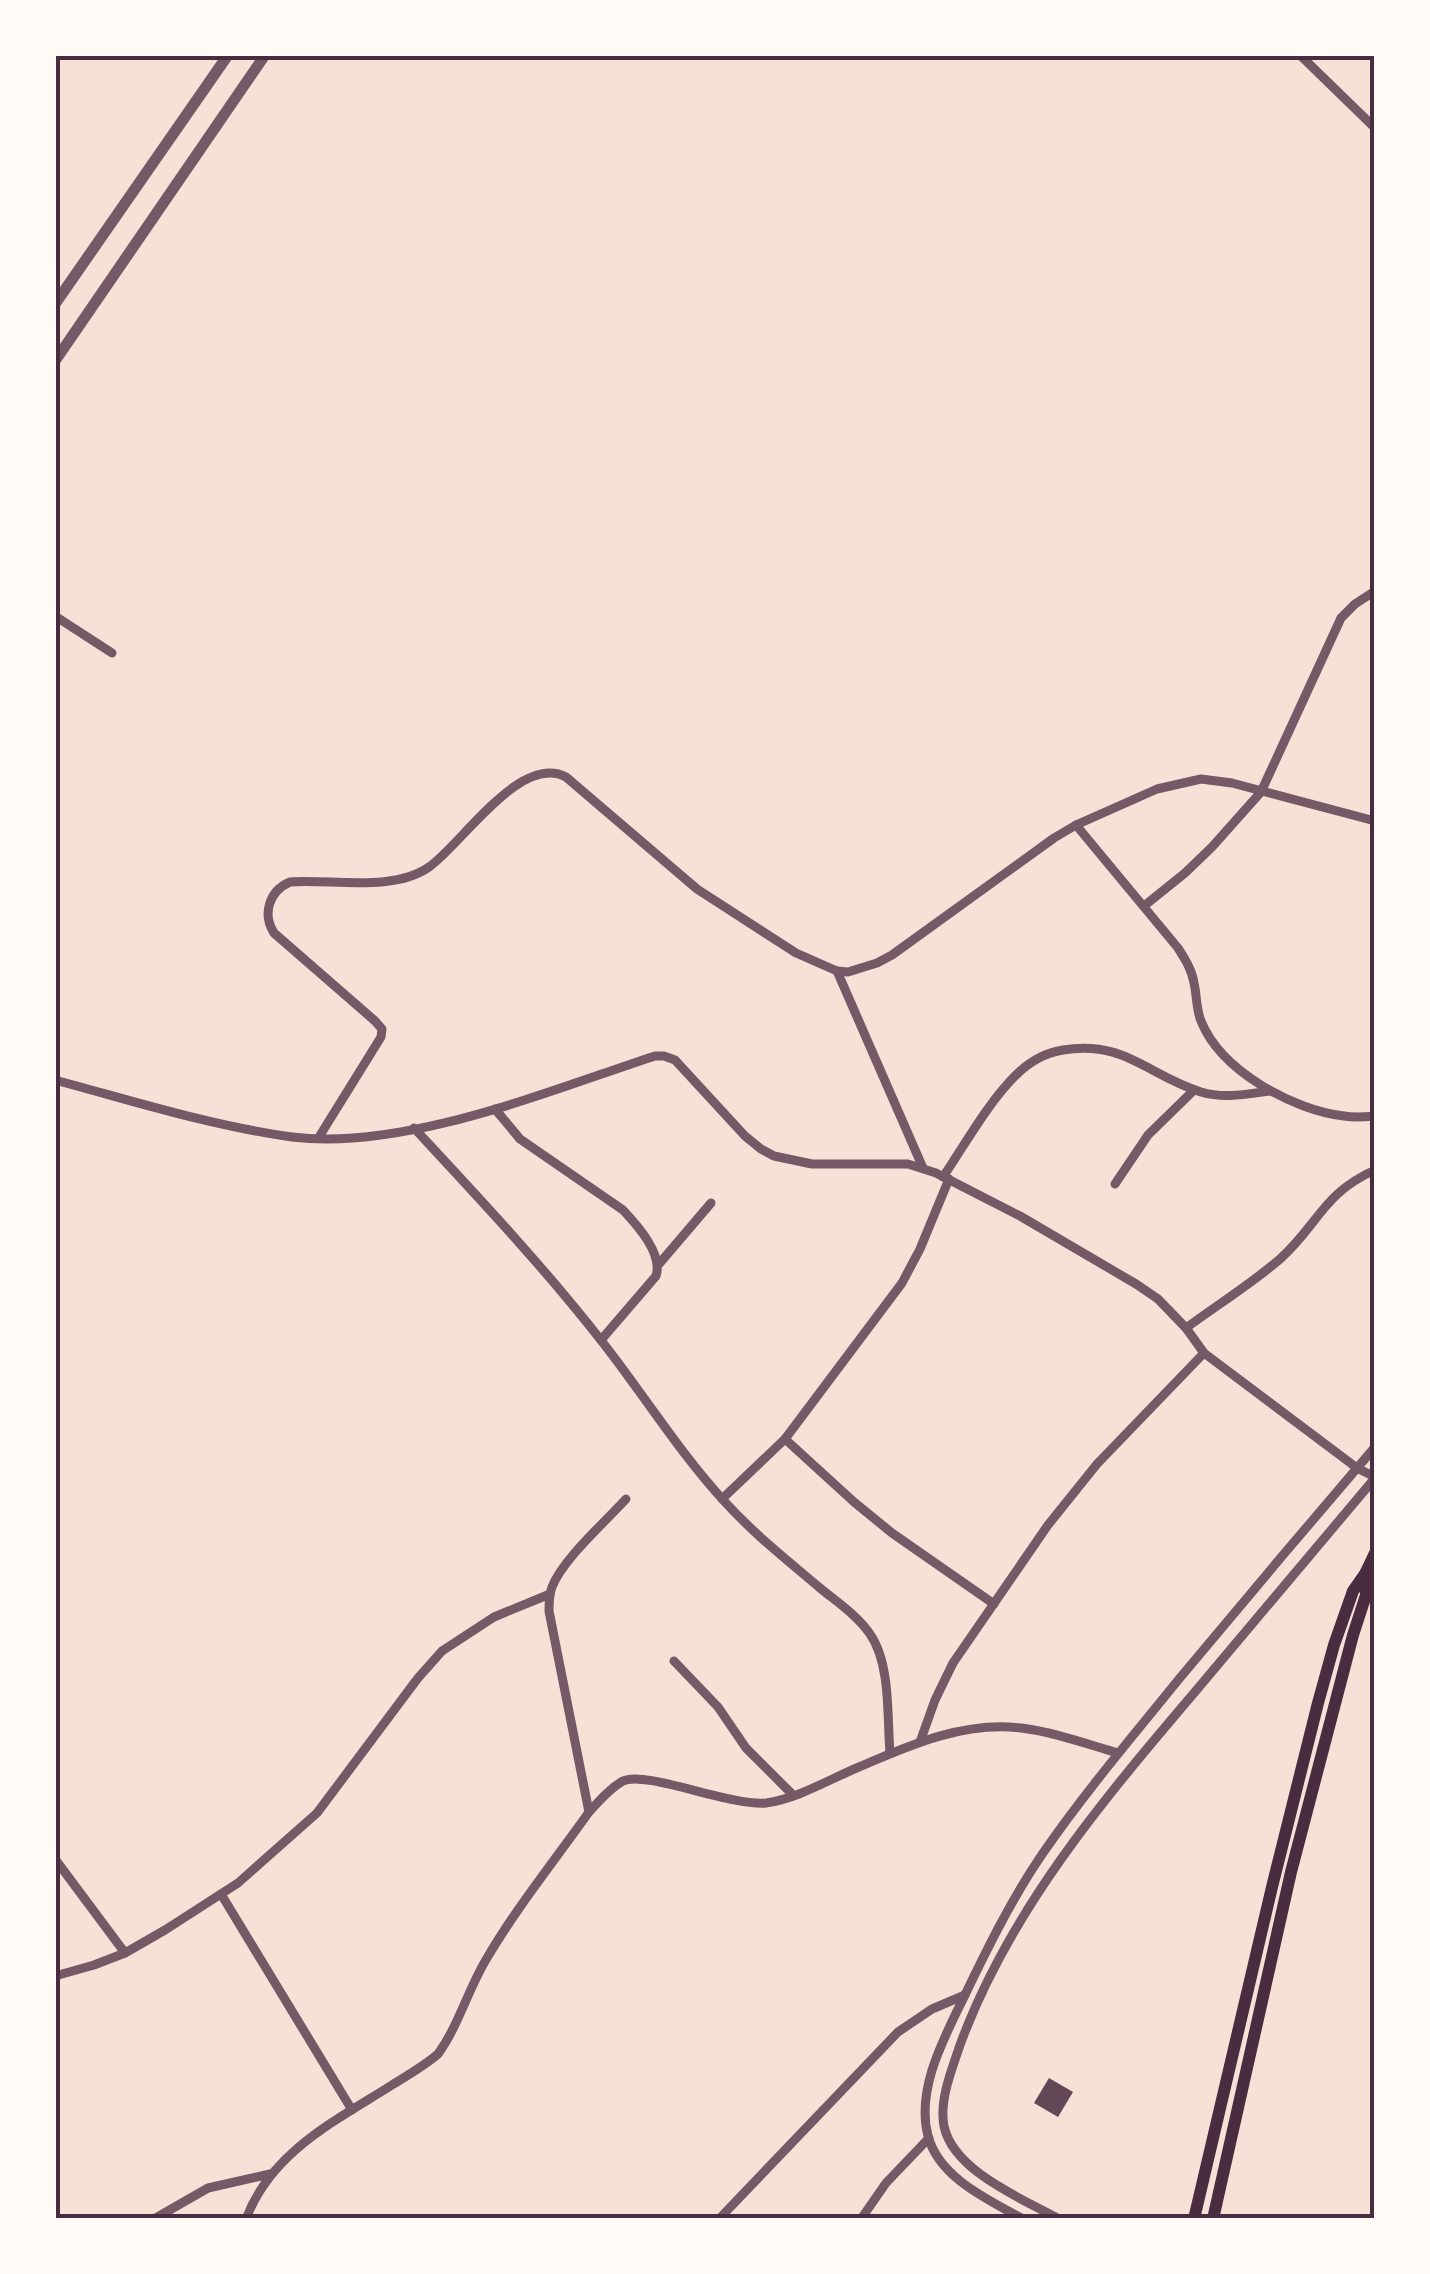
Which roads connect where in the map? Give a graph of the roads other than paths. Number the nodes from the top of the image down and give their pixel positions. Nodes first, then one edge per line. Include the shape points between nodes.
1 (228, 55) edge
2 (265, 55) edge
3 (1300, 55) edge
4 (1375, 128) edge
5 (55, 304) edge
6 (55, 361) edge
7 (1375, 591) edge
8 (55, 616) edge
9 (1375, 623) edge
10 (112, 654) dead end
11 (1375, 695) edge
12 (1260, 792) junction
13 (1375, 821) edge
14 (1076, 825) junction
15 (1144, 906) junction
16 (837, 971) junction
17 (55, 1080) edge
18 (1194, 1090) junction
19 (1270, 1091) junction
20 (495, 1109) junction
21 (1375, 1116) edge
22 (414, 1128) junction
23 (318, 1138) junction
24 (923, 1168) junction
25 (1375, 1170) edge
26 (946, 1178) junction
27 (1115, 1184) dead end
28 (711, 1203) dead end
29 (659, 1264) junction
30 (1186, 1328) junction
31 (601, 1340) junction
32 (1204, 1352) junction
33 (785, 1439) junction
34 (1375, 1447) edge
35 (1357, 1468) junction
36 (1375, 1477) edge
37 (626, 1499) dead end
38 (722, 1499) junction
39 (1375, 1553) edge
40 (1279, 1559) junction
41 (1296, 1573) junction
42 (1365, 1574) junction
43 (550, 1594) junction
44 (994, 1604) junction
45 (674, 1661) dead end
46 (920, 1742) junction
47 (890, 1753) junction
48 (1118, 1753) junction
49 (793, 1796) junction
50 (589, 1812) junction
51 (55, 1859) edge
52 (221, 1894) junction
53 (125, 1953) junction
54 (55, 1976) edge
55 (965, 1995) junction
56 (352, 2110) junction
57 (928, 2138) junction
58 (270, 2174) junction
59 (718, 2218) edge
60 (154, 2219) edge
61 (246, 2219) edge
62 (861, 2219) edge
63 (1023, 2219) edge
64 (1059, 2219) edge
65 (1194, 2219) edge
66 (1213, 2219) edge

1 - 5 street
2 - 6 street
3 - 4 street
7 - 12 street via 1337,625
8 - 10 street
9 - 11 street
12 - 13 street
12 - 14 street via 1216,780 1184,782
12 - 15 street via 1212,848
14 - 15 street
14 - 16 street via 892,955
15 - 19 street via 1186,961 1208,1035 1237,1068
16 - 23 street via 796,953 697,889 566,776 538,775 502,796 418,873 389,881 290,882 273,895 267,914 274,933 382,1030
16 - 24 street
17 - 23 street via 216,1123
18 - 19 street via 1218,1096
18 - 26 street via 1100,1048 1050,1052 1001,1092
18 - 27 street via 1148,1135
19 - 21 street via 1326,1113
20 - 22 street
20 - 24 street via 664,1056 774,1156
20 - 29 street via 520,1138 623,1210
22 - 23 street
22 - 31 street
24 - 26 street
25 - 30 street via 1342,1188 1281,1258
26 - 30 street via 1136,1284
26 - 33 street via 902,1283
28 - 29 street
29 - 31 street
30 - 32 street
31 - 38 street
32 - 35 street
32 - 44 street via 1085,1478
33 - 38 street
33 - 44 street via 892,1533
34 - 35 street
35 - 36 street
35 - 40 street
36 - 41 street
37 - 43 street via 571,1558
38 - 47 street via 871,1635 883,1665
39 - 42 main road
40 - 41 street
40 - 48 street
41 - 64 street via 1126,1772 1053,1870 1010,1940 949,2076 944,2126 959,2156
42 - 65 main road via 1334,1644 1306,1748
42 - 66 main road via 1366,1595 1292,1872
43 - 50 street
43 - 52 street via 494,1616 442,1651 316,1813
44 - 46 street via 943,1682
45 - 49 street
46 - 47 street
46 - 48 street via 1010,1728
47 - 49 street
48 - 55 street via 1042,1855
49 - 50 street via 744,1802 635,1777
50 - 56 street via 486,1958 438,2054
51 - 53 street
52 - 53 street
52 - 56 street
53 - 54 street
55 - 57 street via 927,2092
55 - 59 street via 898,2032
56 - 58 street via 295,2148
57 - 62 street
57 - 63 street via 950,2172
58 - 60 street via 208,2188
58 - 61 street

